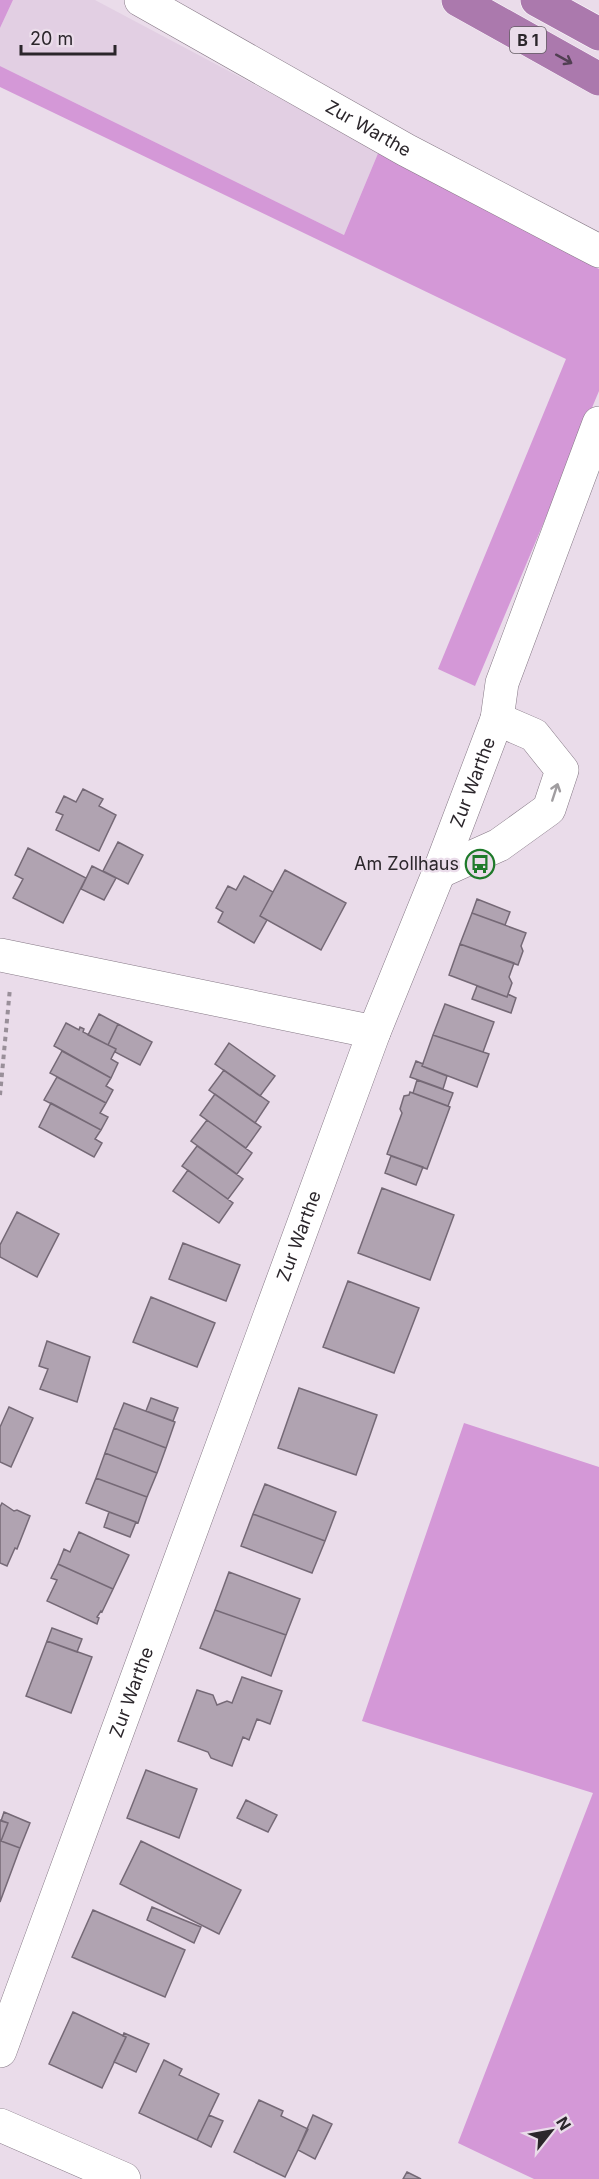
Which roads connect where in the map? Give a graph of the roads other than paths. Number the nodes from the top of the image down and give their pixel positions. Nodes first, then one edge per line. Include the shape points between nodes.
1 (141, 0) edge
2 (458, 0) edge
3 (537, 0) edge
4 (599, 34) edge
5 (599, 79) edge
6 (599, 251) edge
7 (599, 423) edge
8 (497, 719) junction
9 (439, 872) junction
10 (7, 956) edge
11 (374, 1032) junction
12 (0, 2051) edge
13 (0, 2125) edge
14 (124, 2179) edge

1 - 6 street, Zur Warthe via 406,150
2 -> 5 highway, B 1
3 - 4 highway, B 1
7 - 8 street, Zur Warthe via 502,683
8 - 9 street, Zur Warthe
9 -> 8 street via 499,845 549,809 562,770 534,735
9 - 11 street, Zur Warthe
10 - 11 street
11 - 12 street, Zur Warthe
13 - 14 street

